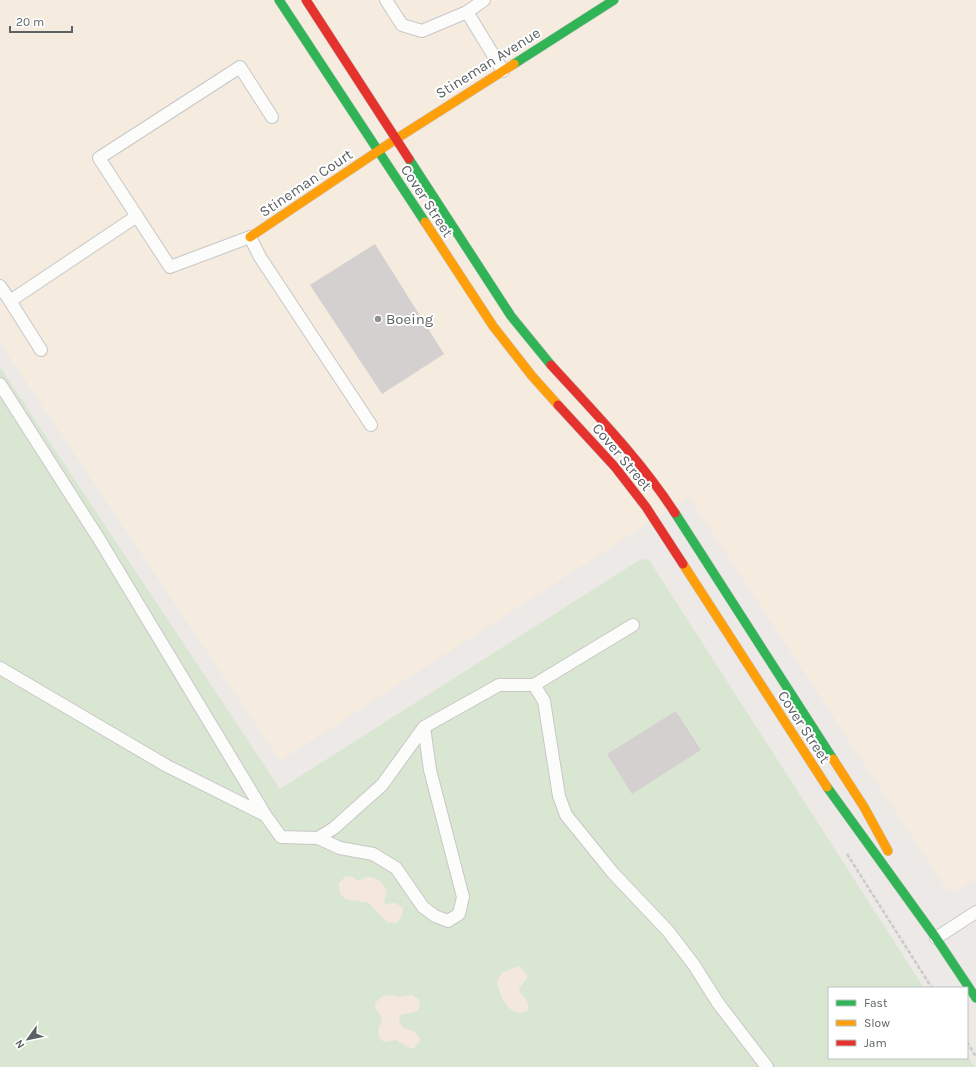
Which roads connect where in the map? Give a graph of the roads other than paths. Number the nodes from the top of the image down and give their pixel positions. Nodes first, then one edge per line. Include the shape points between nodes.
1 (279, 0) edge
2 (306, 0) edge
3 (386, 0) edge
4 (484, 0) edge
5 (614, 0) edge
6 (467, 12) junction
7 (503, 71) junction
8 (272, 117) dead end
9 (396, 139) junction
10 (378, 151) junction
11 (137, 216) junction
12 (250, 237) junction
13 (0, 286) edge
14 (10, 302) junction
15 (41, 350) dead end
16 (0, 384) edge
17 (371, 425) dead end
18 (633, 625) dead end
19 (0, 668) edge
20 (534, 685) junction
21 (424, 728) junction
22 (266, 816) junction
23 (318, 838) junction
24 (976, 912) edge
25 (936, 938) junction
26 (976, 998) edge
27 (767, 1067) edge

1 - 10 street, Cover Street
2 - 9 street, Cover Street
3 - 6 lane via 402,25 422,31
4 - 6 lane
5 - 7 street, Stineman Avenue
6 - 7 lane
7 - 9 street, Stineman Avenue
8 - 11 lane via 240,67 100,158
9 - 10 street, Stineman Avenue
9 - 25 street, Cover Street via 512,316 543,356 622,444 664,496 864,808
10 - 12 street, Stineman Court
10 - 25 street, Cover Street via 493,326 532,376 615,466 646,507 823,782
11 - 12 lane via 170,267
11 - 14 lane
12 - 17 lane via 260,257
13 - 14 lane
14 - 15 lane
16 - 22 lane via 99,539
18 - 20 lane
19 - 22 lane via 167,766
20 - 21 lane via 499,685
20 - 27 lane via 544,701 558,796 566,815 613,873 668,930 718,1003
21 - 23 lane via 382,785 334,828
21 - 23 lane via 430,770 462,898 459,914 448,921 434,916 423,907 396,868 373,854 340,848
22 - 23 lane via 281,837
24 - 25 lane
25 - 26 street, Cover Street

